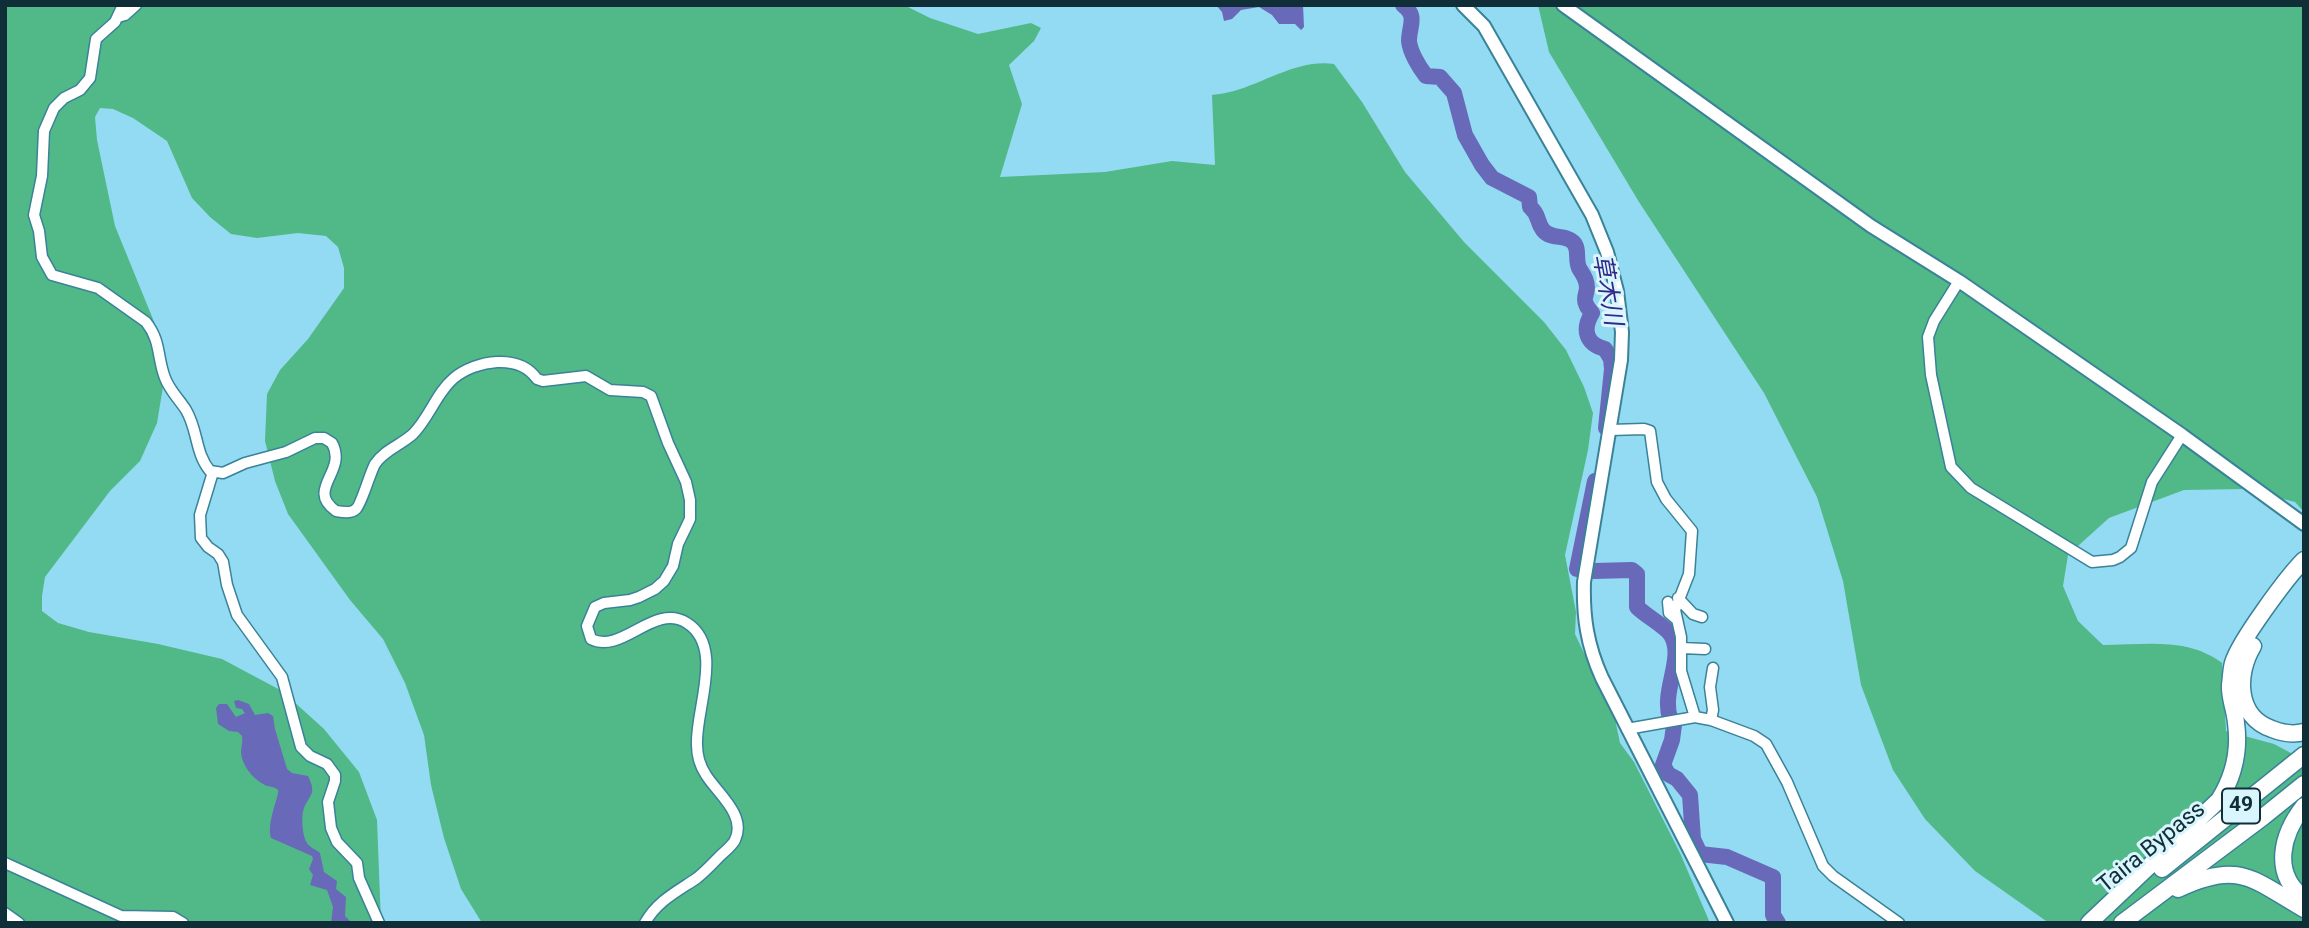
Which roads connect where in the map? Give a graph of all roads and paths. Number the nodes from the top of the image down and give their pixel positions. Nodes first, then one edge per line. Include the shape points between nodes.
1 (123, 5) edge
2 (136, 5) edge
3 (1463, 5) edge
4 (1563, 5) edge
5 (118, 17) junction
6 (1959, 281) junction
7 (1610, 430) junction
8 (2182, 435) junction
9 (213, 472) junction
10 (2304, 524) edge
11 (2304, 560) edge
12 (2304, 572) edge
13 (1673, 600) junction
14 (1702, 617) dead end
15 (1681, 648) junction
16 (1705, 649) dead end
17 (1713, 668) dead end
18 (1695, 717) junction
19 (1711, 720) junction
20 (1628, 729) junction
21 (2304, 732) edge
22 (2304, 755) edge
23 (2304, 784) edge
24 (2304, 806) edge
25 (5, 863) edge
26 (2304, 898) edge
27 (2304, 909) edge
28 (5, 912) edge
29 (2127, 919) edge
30 (19, 923) edge
31 (183, 923) edge
32 (379, 923) edge
33 (645, 923) edge
34 (1727, 923) edge
35 (1899, 923) edge
36 (2092, 923) edge

1 - 5 street
2 - 5 street
3 - 7 street via 1484,26 1511,71 1592,215 1607,252 1622,332
4 - 6 street via 1871,226
5 - 9 street via 96,39 87,82 57,104 46,124 34,209 41,252 54,277 98,288 151,328 169,388 186,409 200,456
6 - 8 street
6 - 8 street via 1934,321 1928,355 1945,449 1951,467 1971,488 2092,562 2113,560 2131,548 2152,482
7 - 13 street via 1650,431 1657,482 1692,531 1689,575
7 - 20 street via 1590,537 1583,608 1591,654
8 - 10 street
9 - 32 street via 200,515 201,538 223,562 237,615 282,677 300,747 327,764 335,775 328,802 331,828 337,842 357,863
9 - 33 street via 223,473 324,438 332,443 337,459 324,498 336,511 347,512 359,505 378,460 414,433 455,377 478,366 513,363 543,381 586,376 610,390 651,396 686,482 690,519 664,582 639,597 596,607 587,626 591,639 599,642 663,619 683,621 697,633 707,667 697,750 704,773 731,807 737,832 711,865 662,902
11 - 36 highway via 2233,663 2230,688 2237,753 2232,779 2219,800
12 - 21 highway via 2246,657 2241,684 2243,701 2253,719 2284,733
13 - 14 street
13 - 15 street
15 - 16 street
15 - 18 street via 1681,671
17 - 19 street
18 - 19 street
18 - 20 street
19 - 35 street via 1766,744 1823,866
20 - 34 street
22 - 36 highway, Taira Bypass / 49
23 - 29 highway, Taira Bypass / 49
24 - 26 highway via 2291,822 2282,854 2289,882
25 - 31 street via 121,916 173,917
27 - 29 highway via 2245,875 2227,874 2180,888
28 - 30 street

